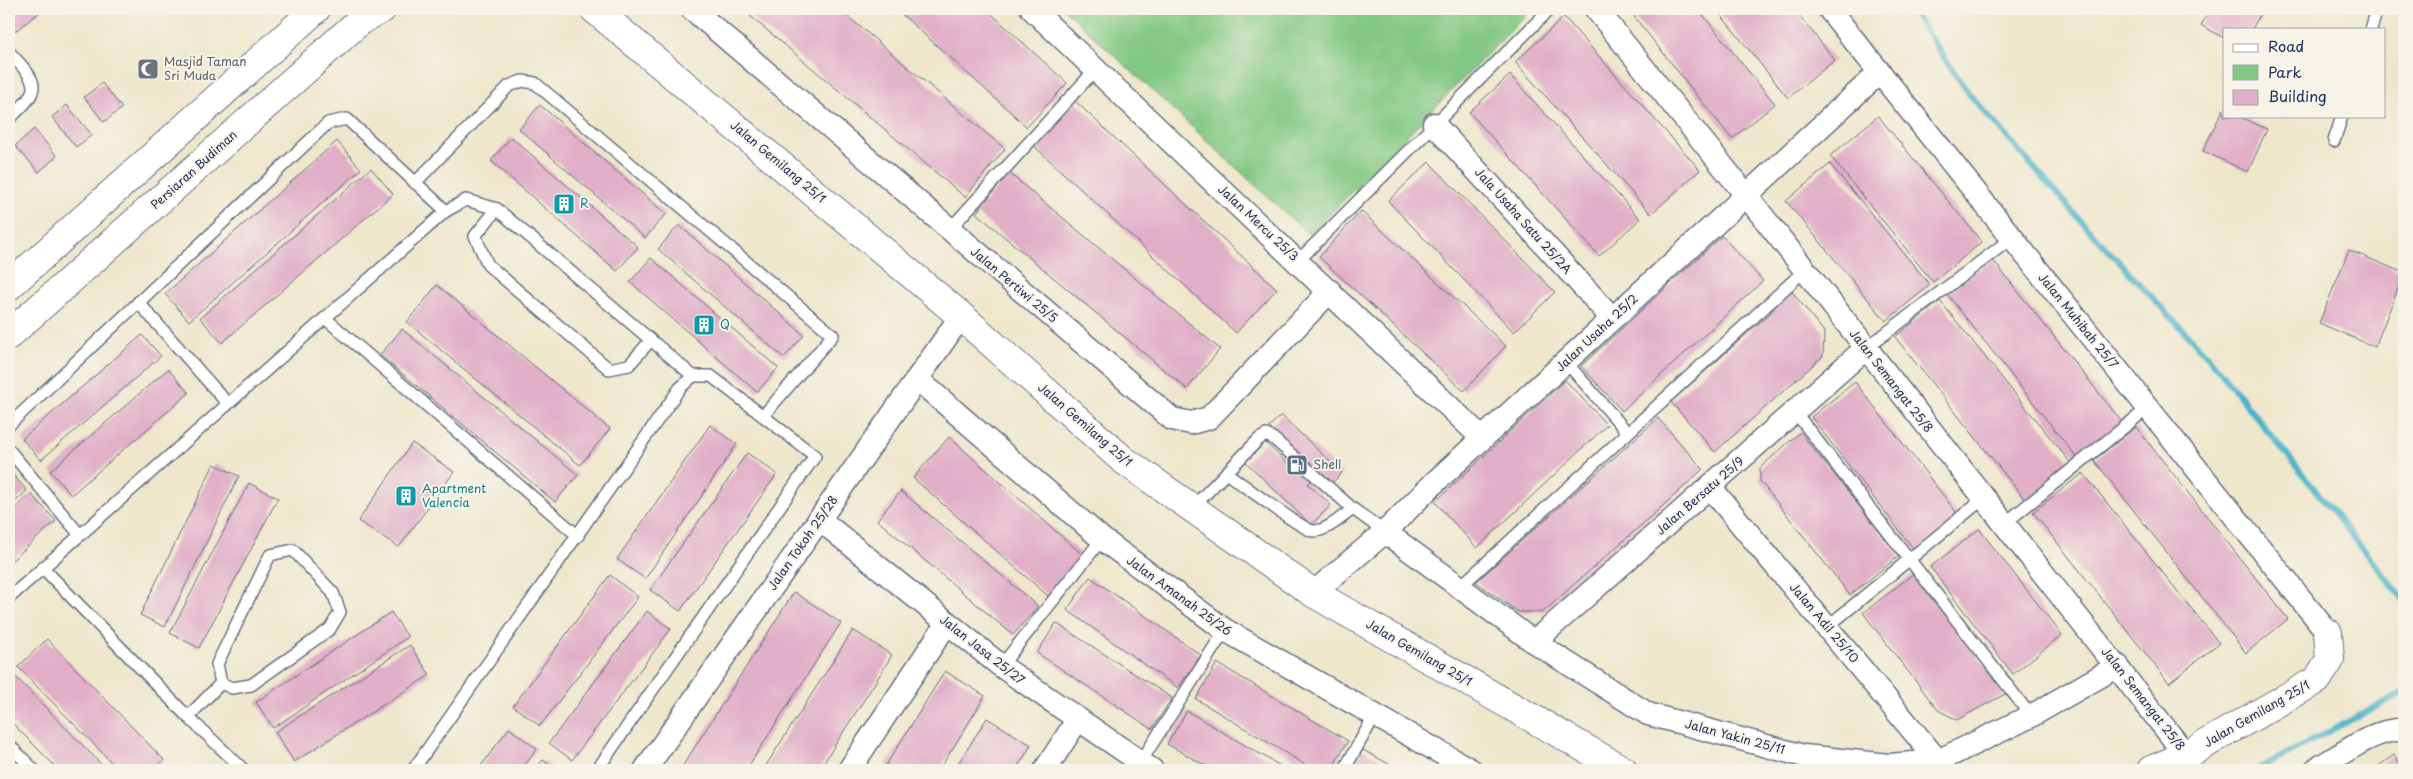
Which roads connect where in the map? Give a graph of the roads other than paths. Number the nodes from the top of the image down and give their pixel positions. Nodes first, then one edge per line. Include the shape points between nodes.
1 (316, 9) edge
2 (382, 9) edge
3 (596, 9) edge
4 (1032, 9) edge
5 (1550, 9) edge
6 (1596, 9) edge
7 (1829, 9) edge
8 (2377, 9) edge
9 (695, 10) edge
10 (2371, 28) edge
11 (9, 52) edge
12 (1096, 69) junction
13 (1880, 72) junction
14 (2341, 118) edge
15 (9, 119) edge
16 (1434, 124) junction
17 (2334, 142) dead end
18 (415, 183) junction
19 (1746, 195) junction
20 (497, 210) junction
21 (446, 211) junction
22 (949, 230) junction
23 (2012, 238) junction
24 (1298, 260) junction
25 (1805, 270) junction
26 (9, 286) edge
27 (1330, 291) junction
28 (138, 302) junction
29 (961, 316) junction
30 (325, 318) junction
31 (1612, 318) junction
32 (9, 336) edge
33 (650, 341) junction
34 (1866, 349) junction
35 (1566, 362) junction
36 (693, 376) junction
37 (917, 379) junction
38 (228, 404) junction
39 (2148, 408) junction
40 (1795, 412) junction
41 (763, 416) junction
42 (9, 425) edge
43 (1628, 433) junction
44 (1482, 438) junction
45 (9, 450) edge
46 (1226, 473) junction
47 (1710, 486) junction
48 (1984, 498) junction
49 (1192, 508) junction
50 (1353, 509) junction
51 (819, 519) junction
52 (2004, 524) junction
53 (1385, 532) junction
54 (80, 535) junction
55 (578, 536) junction
56 (1102, 539) junction
57 (1910, 559) junction
58 (43, 568) junction
59 (1461, 586) junction
60 (1314, 593) junction
61 (9, 598) edge
62 (947, 623) junction
63 (1827, 627) junction
64 (1225, 630) junction
65 (2328, 633) joint
66 (1534, 642) junction
67 (1001, 666) junction
68 (2118, 666) junction
69 (221, 683) junction
70 (1375, 715) junction
71 (2032, 716) junction
72 (188, 717) junction
73 (1078, 719) junction
74 (2404, 730) edge
75 (9, 745) edge
76 (2186, 755) junction
77 (1938, 761) junction
78 (1146, 766) edge
79 (650, 768) edge
80 (34, 770) edge
81 (244, 770) edge
82 (413, 770) edge
83 (596, 770) edge
84 (849, 770) edge
85 (1045, 770) edge
86 (1344, 770) edge
87 (1471, 770) edge
88 (1623, 770) edge
89 (2151, 770) edge
90 (2315, 770) edge

1 - 26 street
2 - 32 street, Persiaran Budiman via 361,20
3 - 29 street, Jalan Gemilang 25/1
4 - 12 street, Jalan Mercu 25/3
5 - 16 lane
6 - 19 street, Jalan Semangat 25/8
7 - 13 street, Jalan Muhibah 25/7
8 - 10 lane
9 - 22 street, Jalan Pertiwi 25/5
11 - 15 lane via 30,74 34,87 29,101
12 - 22 lane
12 - 24 street, Jalan Mercu 25/3
13 - 19 street, Jalan Usaha 25/2
13 - 23 street, Jalan Muhibah 25/7
14 - 17 lane
16 - 24 lane
16 - 31 street, Jala Usaha Satu 25/2A
18 - 21 lane
18 - 28 lane via 347,118 328,123
18 - 41 lane via 509,86 522,81 535,84 834,335
19 - 25 street, Jalan Semangat 25/8
19 - 31 street, Jalan Usaha 25/2
20 - 21 lane via 466,200
20 - 33 lane
20 - 33 lane via 476,236 488,265 537,309 609,369 629,365
21 - 30 lane
22 - 27 street, Jalan Pertiwi 25/5 via 1172,419 1191,423 1210,418
23 - 34 lane
23 - 39 street, Jalan Muhibah 25/7
24 - 27 street, Jalan Mercu 25/3
25 - 34 street, Jalan Semangat 25/8
25 - 43 lane
27 - 44 street, Jalan Mercu 25/3
28 - 38 lane
28 - 42 lane
29 - 37 street, Jalan Tokoh 25/28
29 - 49 street, Jalan Gemilang 25/1 via 1122,459
30 - 38 lane
30 - 55 lane
31 - 35 street, Jalan Usaha 25/2
33 - 36 lane
34 - 40 street, Jalan Bersatu 25/9
34 - 48 street, Jalan Semangat 25/8
35 - 43 lane
35 - 44 street, Jalan Usaha 25/2
36 - 41 lane via 711,376
36 - 55 lane via 680,388
37 - 51 street, Jalan Tokoh 25/28
37 - 56 street, Jalan Amanah 25/26
38 - 54 lane
39 - 52 lane
39 - 65 street, Jalan Muhibah 25/7
40 - 47 street, Jalan Bersatu 25/9
40 - 57 lane
41 - 83 lane via 815,456
43 - 59 lane
44 - 53 street, Jalan Usaha 25/2
45 - 54 lane
46 - 49 lane
46 - 50 lane via 1313,531 1325,528
46 - 50 lane via 1258,439 1266,435
47 - 63 street, Jalan Adil 25/10
47 - 66 street, Jalan Bersatu 25/9
48 - 52 street, Jalan Semangat 25/8
48 - 57 lane
49 - 60 street, Jalan Gemilang 25/1
50 - 53 lane
51 - 62 street, Jalan Jasa 25/27
51 - 79 street, Jalan Tokoh 25/28
52 - 68 street, Jalan Semangat 25/8
53 - 59 street, Jalan Yakin 25/11
53 - 60 street, Jalan Usaha 25/2
54 - 58 lane
55 - 82 lane
56 - 64 street, Jalan Amanah 25/26
56 - 67 lane
57 - 63 lane
57 - 71 lane
58 - 61 lane
58 - 72 lane
59 - 66 street, Jalan Yakin 25/11
60 - 88 street, Jalan Gemilang 25/1
62 - 67 street, Jalan Jasa 25/27
62 - 84 street
63 - 77 street, Jalan Adil 25/10
64 - 70 street, Jalan Amanah 25/26
64 - 78 lane
65 - 76 street, Jalan Gemilang 25/1 via 2330,660 2317,680
66 - 77 street, Jalan Yakin 25/11 via 1648,714 1804,756 1889,765
67 - 73 street, Jalan Jasa 25/27
68 - 71 street, Jalan Yakin 25/11
68 - 76 street, Jalan Semangat 25/8
69 - 69 lane via 217,664 270,555 293,550 333,593 340,612 330,629 252,686 232,688
69 - 72 lane
70 - 86 lane
70 - 87 street, Jalan Amanah 25/26
71 - 77 street, Jalan Yakin 25/11
72 - 81 lane
73 - 78 street, Jalan Jasa 25/27
73 - 85 street
74 - 90 street via 2377,734
75 - 80 lane
76 - 89 street, Jalan Gemilang 25/1

